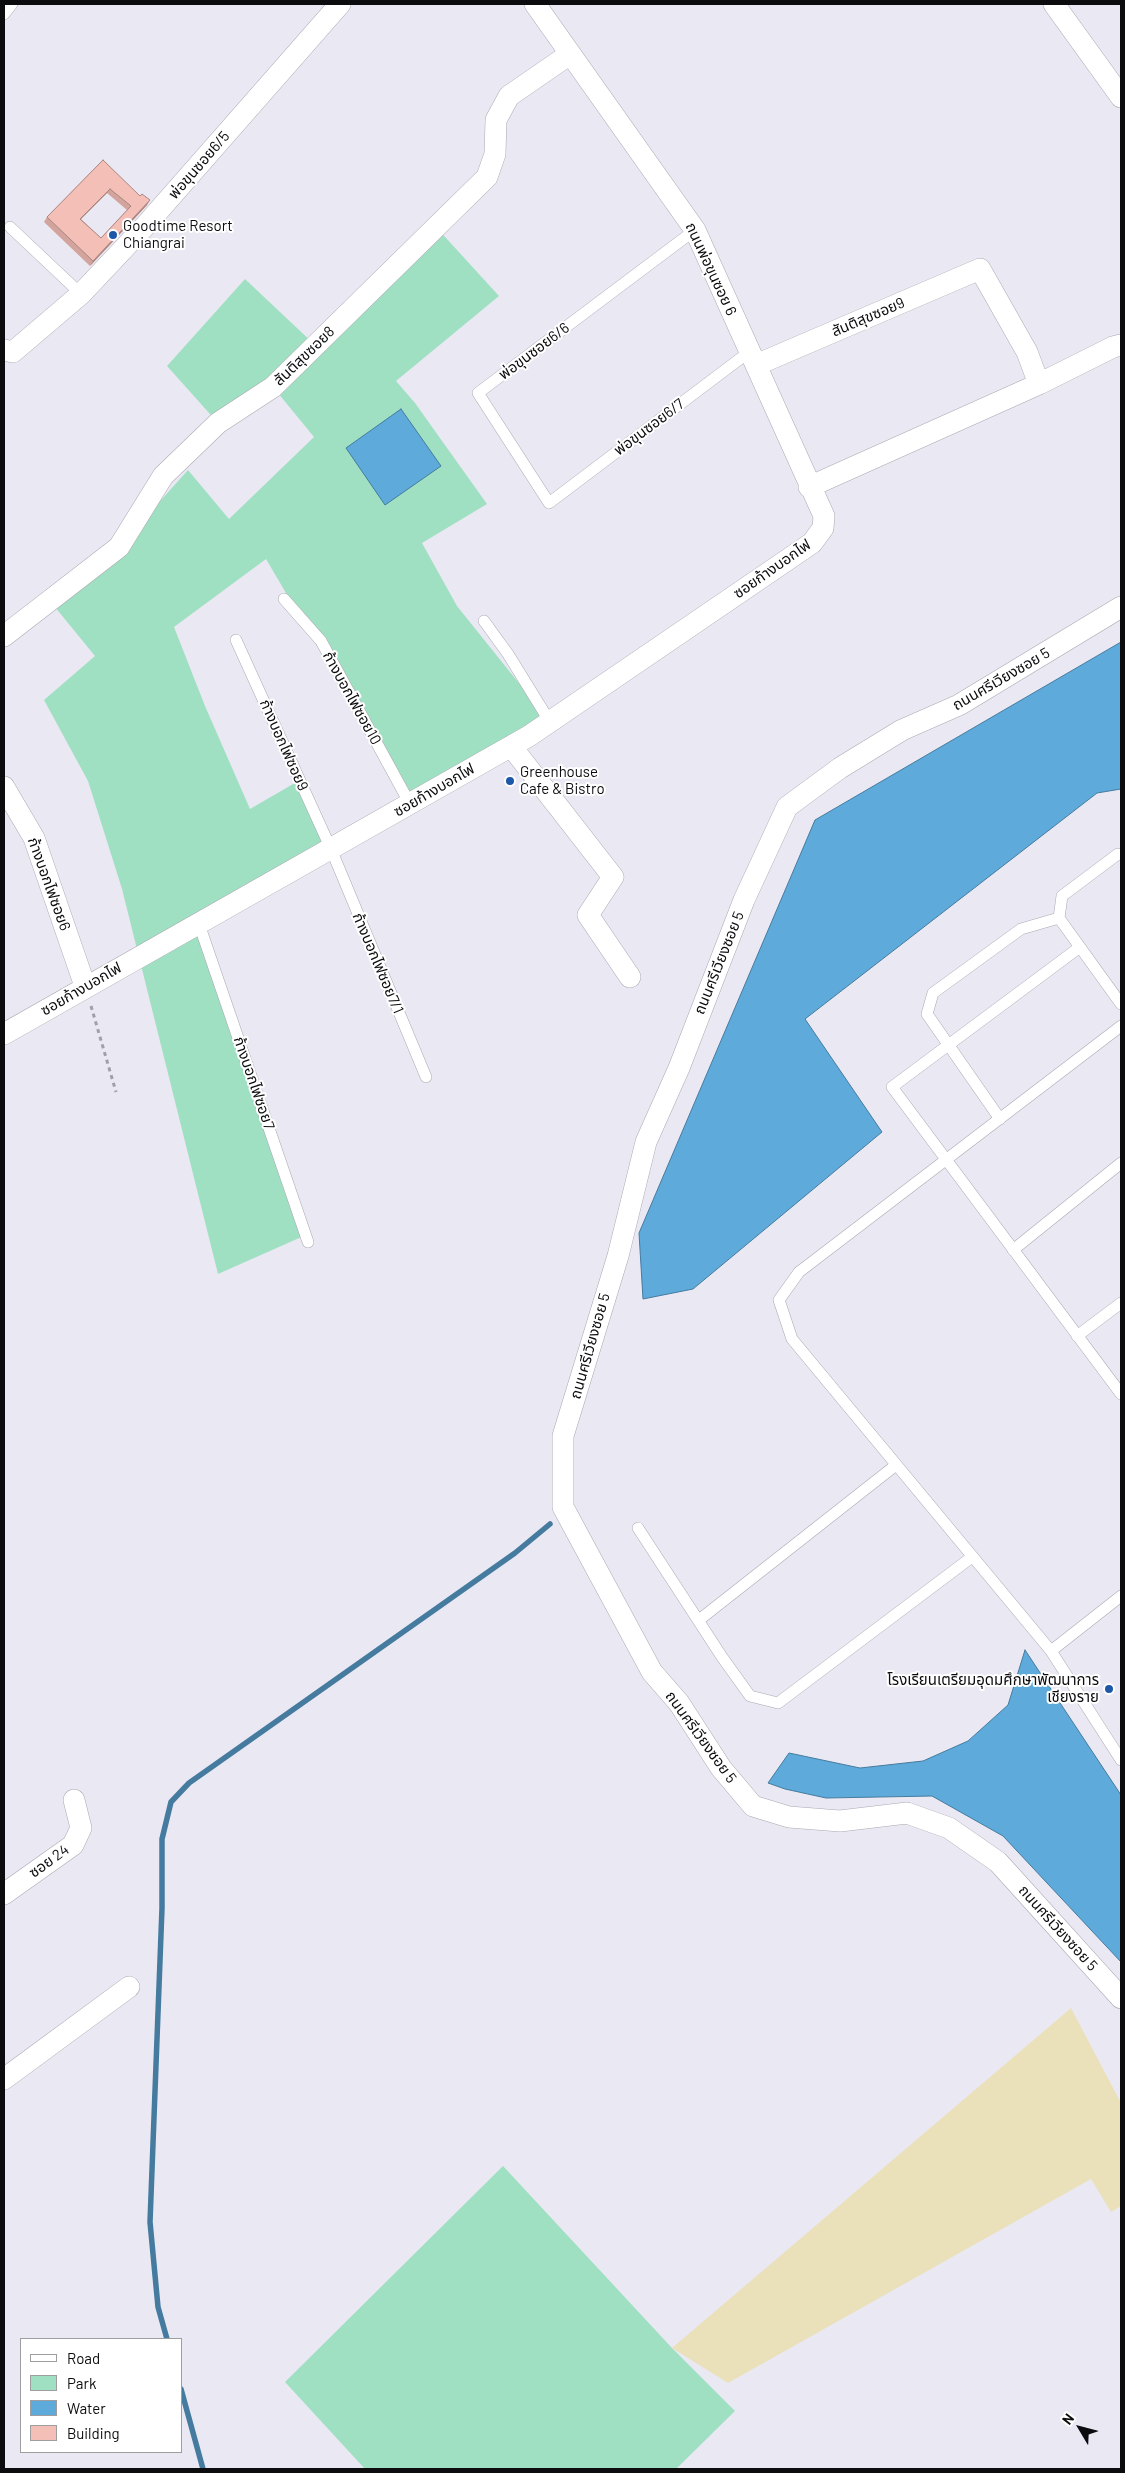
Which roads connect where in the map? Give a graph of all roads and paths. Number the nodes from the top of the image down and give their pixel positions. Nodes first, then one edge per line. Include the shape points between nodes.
1 (12, 4) edge
2 (340, 4) edge
3 (535, 4) edge
4 (1054, 4) edge
5 (4, 14) edge
6 (570, 54) junction
7 (1121, 96) edge
8 (10, 227) dead end
9 (696, 230) junction
10 (81, 294) junction
11 (1121, 345) edge
12 (4, 350) edge
13 (752, 358) junction
14 (1039, 384) junction
15 (809, 487) junction
16 (549, 503) joint
17 (818, 506) joint
18 (284, 600) dead end
19 (1121, 607) edge
20 (484, 621) dead end
21 (4, 636) edge
22 (236, 640) dead end
23 (550, 722) junction
24 (512, 746) junction
25 (4, 786) edge
26 (410, 804) junction
27 (331, 849) junction
28 (1121, 855) edge
29 (1059, 918) junction
30 (199, 924) junction
31 (1080, 947) junction
32 (630, 977) dead end
33 (85, 986) junction
34 (1121, 1004) edge
35 (1121, 1026) edge
36 (4, 1034) edge
37 (948, 1046) junction
38 (426, 1077) dead end
39 (116, 1092) dead end
40 (1000, 1119) junction
41 (945, 1160) junction
42 (1121, 1163) edge
43 (308, 1242) dead end
44 (1013, 1250) junction
45 (1121, 1302) edge
46 (1077, 1336) junction
47 (1121, 1394) edge
48 (896, 1465) junction
49 (638, 1528) dead end
50 (972, 1557) junction
51 (1121, 1596) edge
52 (700, 1620) junction
53 (1051, 1651) junction
54 (1121, 1760) edge
55 (74, 1800) dead end
56 (6, 1887) edge
57 (129, 1987) dead end
58 (1121, 1998) edge
59 (4, 2079) edge

1 - 5 lane
2 - 10 street, พ่อขุนซอย6/5 via 146,225
3 - 6 street, ถนนพ่อขุนซอย 6
4 - 7 street
6 - 9 street, ถนนพ่อขุนซอย 6
6 - 21 street, สันติสุขซอย8 via 508,96 496,120 495,154 487,177 273,387 218,423 163,476 119,547
8 - 10 lane
9 - 13 street, ถนนพ่อขุนซอย 6
9 - 16 lane, พ่อขุนซอย6/6 via 478,393
10 - 12 street, พ่อขุนซอย6/5 via 13,352
11 - 14 street
13 - 14 street, สันติสุขซอย9 via 980,270 1027,352
13 - 15 street, ถนนพ่อขุนซอย 6
13 - 16 lane, พ่อขุนซอย6/7
14 - 15 street
15 - 17 street, ถนนพ่อขุนซอย 6
17 - 23 street, ซอยก้างบอกไฟ via 824,516 823,528 812,542
18 - 26 lane, ก้างบอกไฟซอย10 via 320,641
19 - 58 street, ถนนศรีเวียงซอย 5 via 959,705 902,730 840,768 787,807 744,900 646,1142 618,1256 563,1436 563,1507 652,1672 679,1703 721,1768 753,1806 789,1817 840,1821 907,1813 949,1828 998,1862
20 - 23 lane
22 - 27 lane, ก้างบอกไฟซอย9
23 - 24 street, ซอยก้างบอกไฟ
24 - 26 street, ซอยก้างบอกไฟ
24 - 32 street via 613,878 588,915
25 - 33 street, ก้างบอกไฟซอย6 via 34,838
26 - 27 street, ซอยก้างบอกไฟ
27 - 30 street, ซอยก้างบอกไฟ
27 - 38 lane, ก้างบอกไฟซอย7/1
28 - 29 lane via 1118,854 1062,896
29 - 31 lane
29 - 37 lane via 1021,929 933,993 927,1014
30 - 33 street, ซอยก้างบอกไฟ
30 - 43 lane, ก้างบอกไฟซอย7
31 - 34 lane
31 - 37 lane
33 - 36 street, ซอยก้างบอกไฟ
33 - 39 path
35 - 40 lane
37 - 40 lane
37 - 41 lane via 892,1088
40 - 41 lane
41 - 44 lane
41 - 48 lane via 799,1272 780,1300 792,1339
42 - 44 lane
44 - 46 lane
45 - 46 lane
46 - 47 lane
48 - 50 lane
48 - 52 lane
49 - 52 lane
50 - 52 lane via 778,1703 750,1696
50 - 53 lane
51 - 53 lane
53 - 54 lane
55 - 56 street, ซอย 24 via 81,1828 72,1846
57 - 59 street

